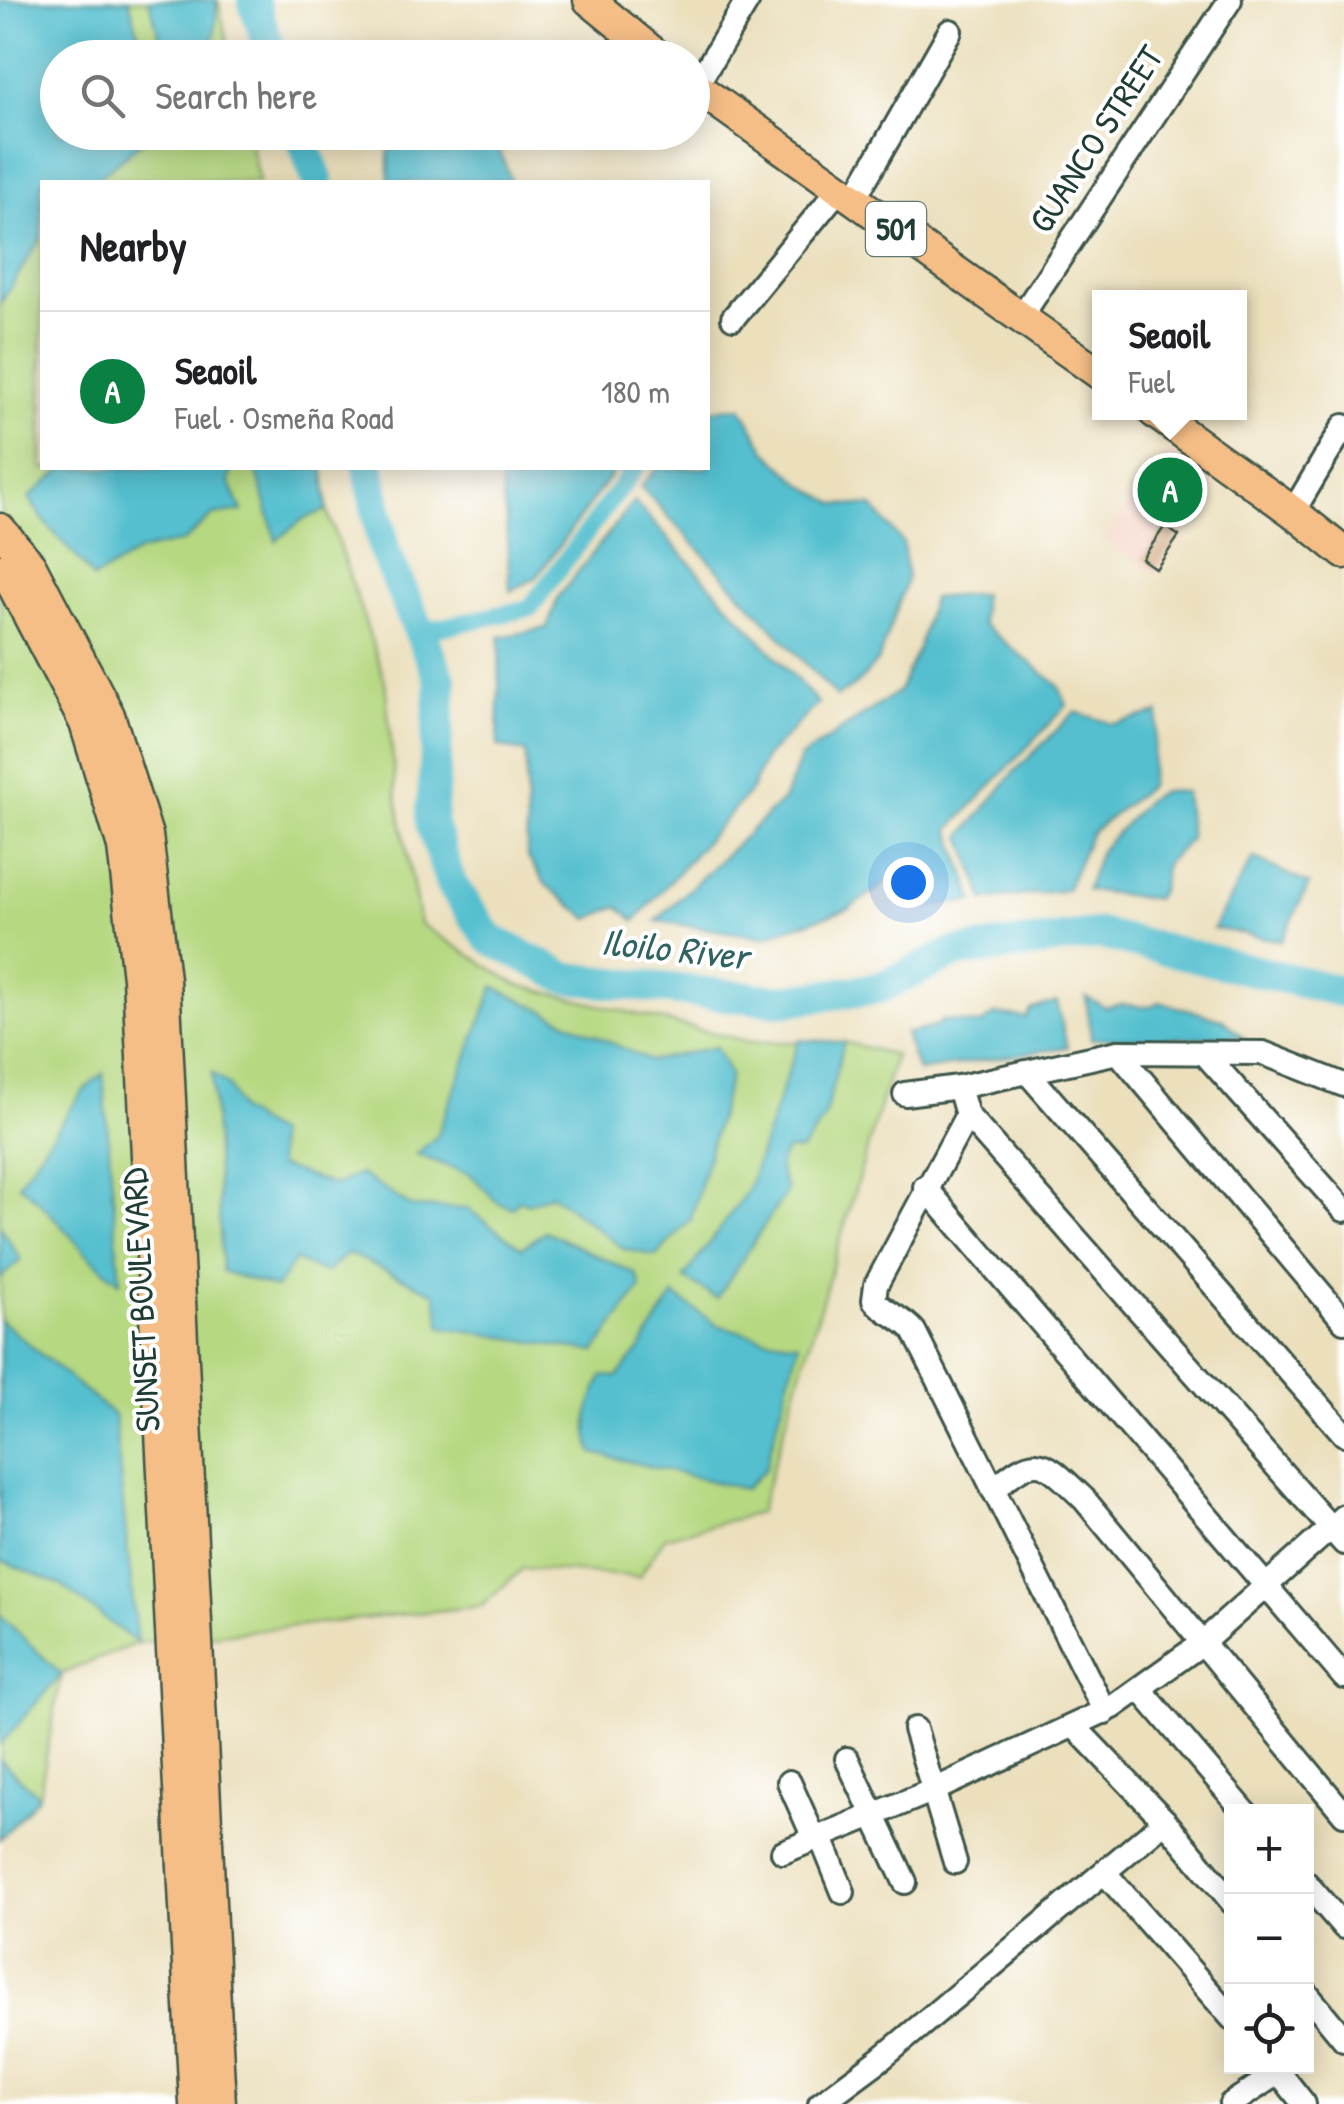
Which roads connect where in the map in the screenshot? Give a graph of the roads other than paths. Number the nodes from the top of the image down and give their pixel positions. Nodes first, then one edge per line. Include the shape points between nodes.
1 (590, 0) edge
2 (748, 0) edge
3 (1230, 0) edge
4 (950, 31) dead end
5 (638, 40) edge
6 (710, 60) edge
7 (710, 96) edge
8 (846, 194) junction
9 (1021, 317) junction
10 (733, 318) dead end
11 (1092, 368) edge
12 (1165, 420) edge
13 (1344, 426) edge
14 (1293, 512) junction
15 (0, 530) edge
16 (1344, 554) edge
17 (0, 569) edge
18 (154, 1045) junction
19 (1118, 1052) junction
20 (1204, 1053) junction
21 (1027, 1072) junction
22 (1333, 1080) edge
23 (960, 1087) junction
24 (905, 1094) dead end
25 (1344, 1100) edge
26 (966, 1115) junction
27 (925, 1187) junction
28 (1344, 1210) edge
29 (1344, 1321) edge
30 (1342, 1426) edge
31 (993, 1490) junction
32 (1339, 1529) edge
33 (1268, 1586) junction
34 (1201, 1644) junction
35 (1344, 1677) edge
36 (1141, 1690) junction
37 (1105, 1712) junction
38 (1074, 1726) junction
39 (915, 1730) dead end
40 (847, 1760) dead end
41 (790, 1782) dead end
42 (934, 1790) junction
43 (1238, 1804) edge
44 (1344, 1814) edge
45 (873, 1815) junction
46 (1165, 1821) junction
47 (818, 1839) junction
48 (783, 1852) dead end
49 (955, 1862) dead end
50 (1105, 1873) junction
51 (905, 1882) dead end
52 (843, 1892) dead end
53 (1314, 1893) edge
54 (1225, 1894) edge
55 (1344, 1927) edge
56 (1314, 2003) edge
57 (1224, 2009) edge
58 (1344, 2039) edge
59 (1270, 2074) edge
60 (1280, 2074) edge
61 (194, 2104) edge
62 (220, 2104) edge
63 (820, 2104) edge
64 (1232, 2104) edge
65 (1304, 2104) edge

1 - 5 main road
2 - 6 street
3 - 9 street, GUANCO STREET
4 - 8 street
7 - 8 main road, 501
8 - 9 main road, 501
8 - 10 street
9 - 11 main road, 501
12 - 14 main road
13 - 14 street
14 - 16 main road
15 - 18 main road, SUNSET BOULEVARD via 31,566 109,715 147,835 164,979
17 - 18 main road, SUNSET BOULEVARD via 85,723 123,847 138,978
18 - 61 main road, SUNSET BOULEVARD
18 - 62 main road, SUNSET BOULEVARD
19 - 20 street
19 - 21 street
19 - 29 street
20 - 22 street via 1263,1053
20 - 28 street
21 - 23 street
21 - 30 street
22 - 25 street
23 - 24 street
23 - 26 street
26 - 27 street
26 - 32 street
27 - 31 street via 874,1300 914,1332
27 - 33 street
31 - 34 street via 1023,1465 1050,1469 1084,1499
31 - 37 street
32 - 33 street
33 - 34 street
33 - 35 street
34 - 36 street
34 - 44 street
36 - 37 street
36 - 43 street
37 - 38 street
38 - 42 street
38 - 46 street
39 - 42 street
40 - 45 street
41 - 47 street
42 - 45 street
42 - 49 street
45 - 47 street
45 - 51 street
46 - 50 street
46 - 54 street
47 - 48 street
47 - 52 street
50 - 57 street
50 - 63 street
53 - 55 street
56 - 58 street
59 - 64 street
60 - 65 street

